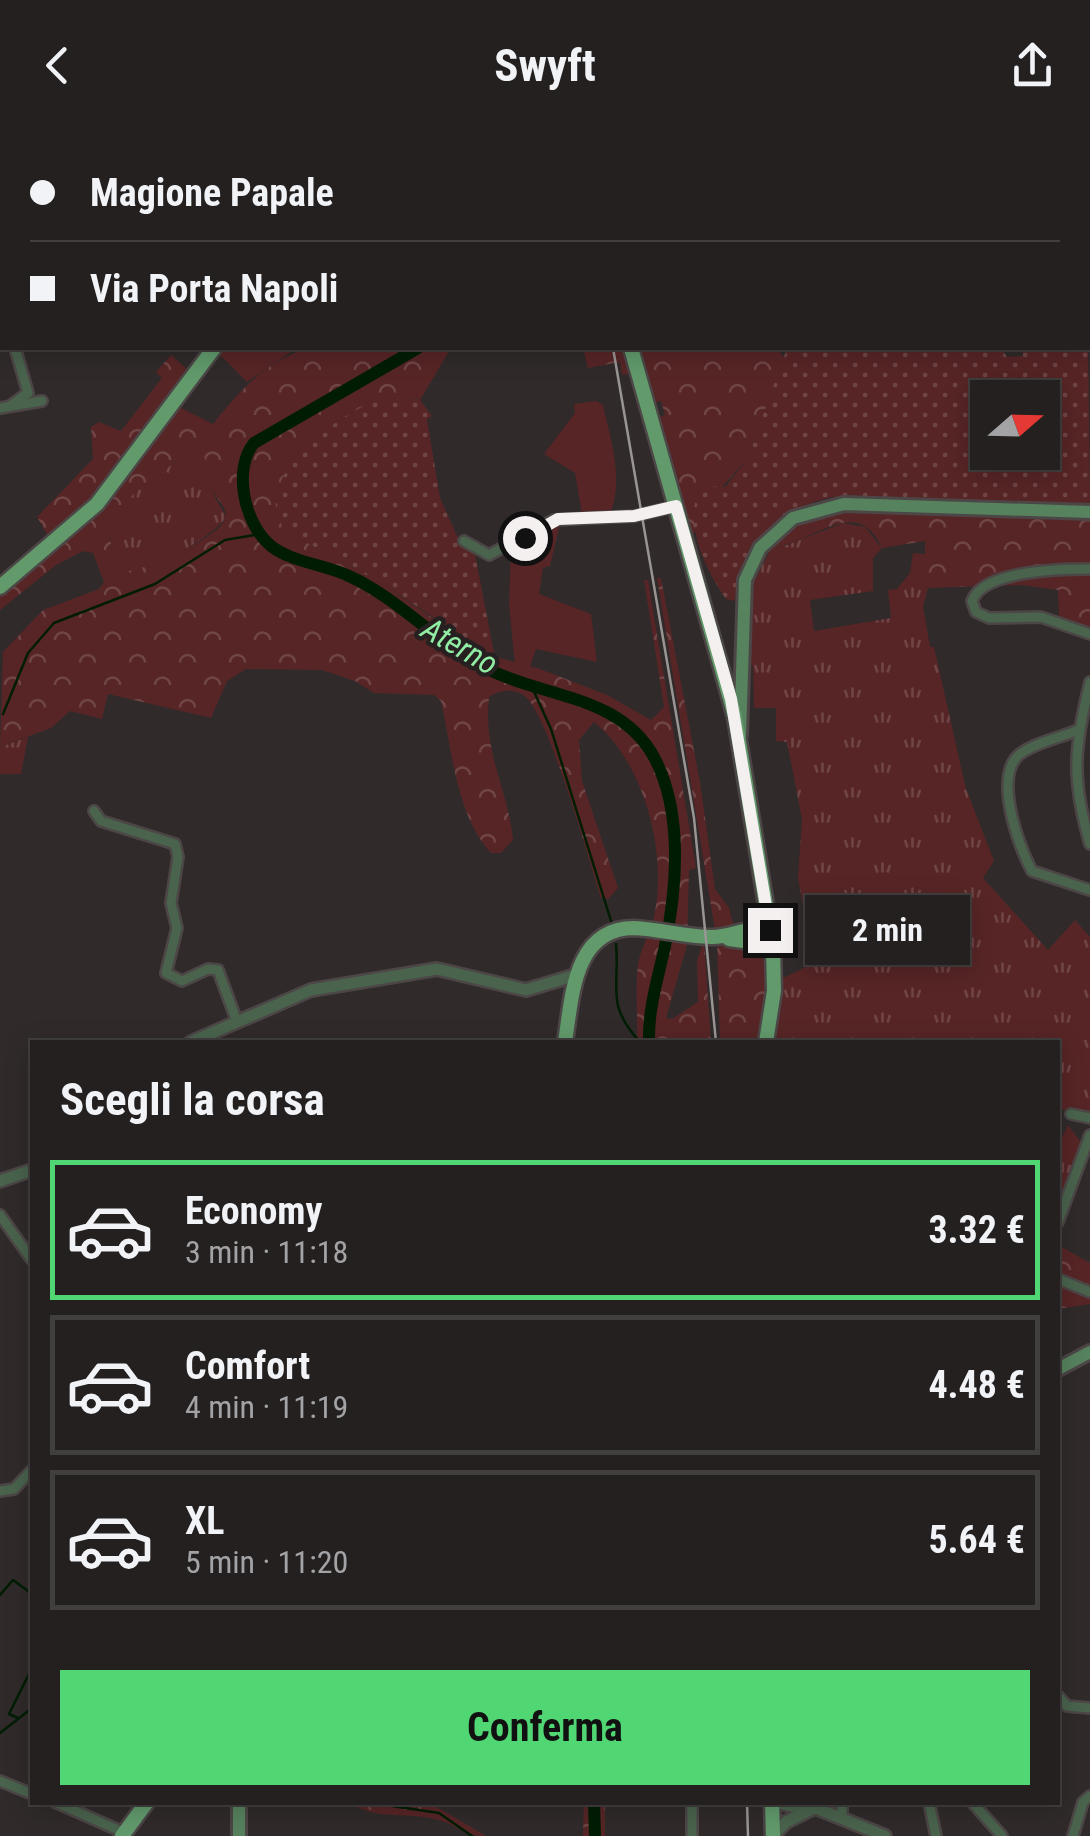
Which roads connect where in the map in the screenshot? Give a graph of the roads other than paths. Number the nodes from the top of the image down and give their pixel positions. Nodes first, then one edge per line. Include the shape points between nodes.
1 (16, 350) edge
2 (212, 350) edge
3 (632, 350) edge
4 (42, 401) dead end
5 (5, 407) edge
6 (676, 506) junction
7 (1090, 512) edge
8 (464, 541) dead end
9 (1090, 569) edge
10 (0, 587) edge
11 (1090, 634) edge
12 (1090, 682) edge
13 (735, 691) junction
14 (1078, 730) junction
15 (94, 811) dead end
16 (1090, 844) edge
17 (1090, 890) edge
18 (765, 899) junction
19 (771, 933) junction
20 (749, 936) junction
21 (774, 971) junction
22 (576, 975) junction
23 (236, 1019) junction
24 (196, 1040) edge
25 (565, 1040) edge
26 (766, 1040) edge
27 (1071, 1114) dead end
28 (1090, 1118) edge
29 (1090, 1134) edge
30 (30, 1173) edge
31 (0, 1181) edge
32 (0, 1215) edge
33 (1060, 1216) edge
34 (30, 1257) edge
35 (1060, 1280) edge
36 (1090, 1292) edge
37 (1090, 1352) edge
38 (1060, 1368) edge
39 (30, 1472) edge
40 (0, 1491) edge
41 (1062, 1707) edge
42 (1090, 1708) edge
43 (0, 1781) edge
44 (30, 1793) edge
45 (1090, 1796) edge
46 (61, 1805) edge
47 (145, 1805) edge
48 (239, 1805) edge
49 (692, 1805) edge
50 (773, 1805) edge
51 (842, 1805) edge
52 (930, 1805) edge
53 (975, 1805) edge
54 (807, 1806) edge
55 (842, 1819) junction
56 (123, 1834) edge
57 (240, 1836) edge
58 (692, 1836) edge
59 (773, 1836) edge
60 (884, 1836) edge
61 (936, 1836) edge
62 (1002, 1836) edge
63 (1074, 1836) edge

1 - 5 street via 28,393
2 - 10 main road via 97,504
3 - 6 main road
4 - 5 street
6 - 8 street via 634,516 554,520 491,555
6 - 13 main road
7 - 13 main road via 844,504 804,513 771,536 747,572
9 - 11 street via 1006,578 980,588 972,601 983,617 1040,617
12 - 14 street
13 - 18 main road
14 - 16 street via 1074,783
14 - 17 street via 1017,756 1006,788 1032,871
15 - 23 street via 101,821 174,844 170,903 177,928 166,973 180,981 218,970
18 - 19 main road
18 - 20 main road
19 - 20 main road via 761,943
19 - 21 main road
20 - 21 main road
20 - 22 main road via 617,930 588,950
21 - 26 main road
22 - 23 street via 530,990 428,970 306,991
22 - 25 main road
23 - 24 street
27 - 28 street
29 - 33 street
30 - 31 street
32 - 34 street
35 - 36 street
37 - 38 main road
39 - 40 street via 14,1489
41 - 42 street
43 - 44 street
45 - 63 street
46 - 56 street
47 - 56 main road
48 - 57 main road
49 - 58 street
50 - 59 main road
51 - 55 street
52 - 61 street
53 - 62 street
54 - 55 street
54 - 59 street
55 - 60 street

